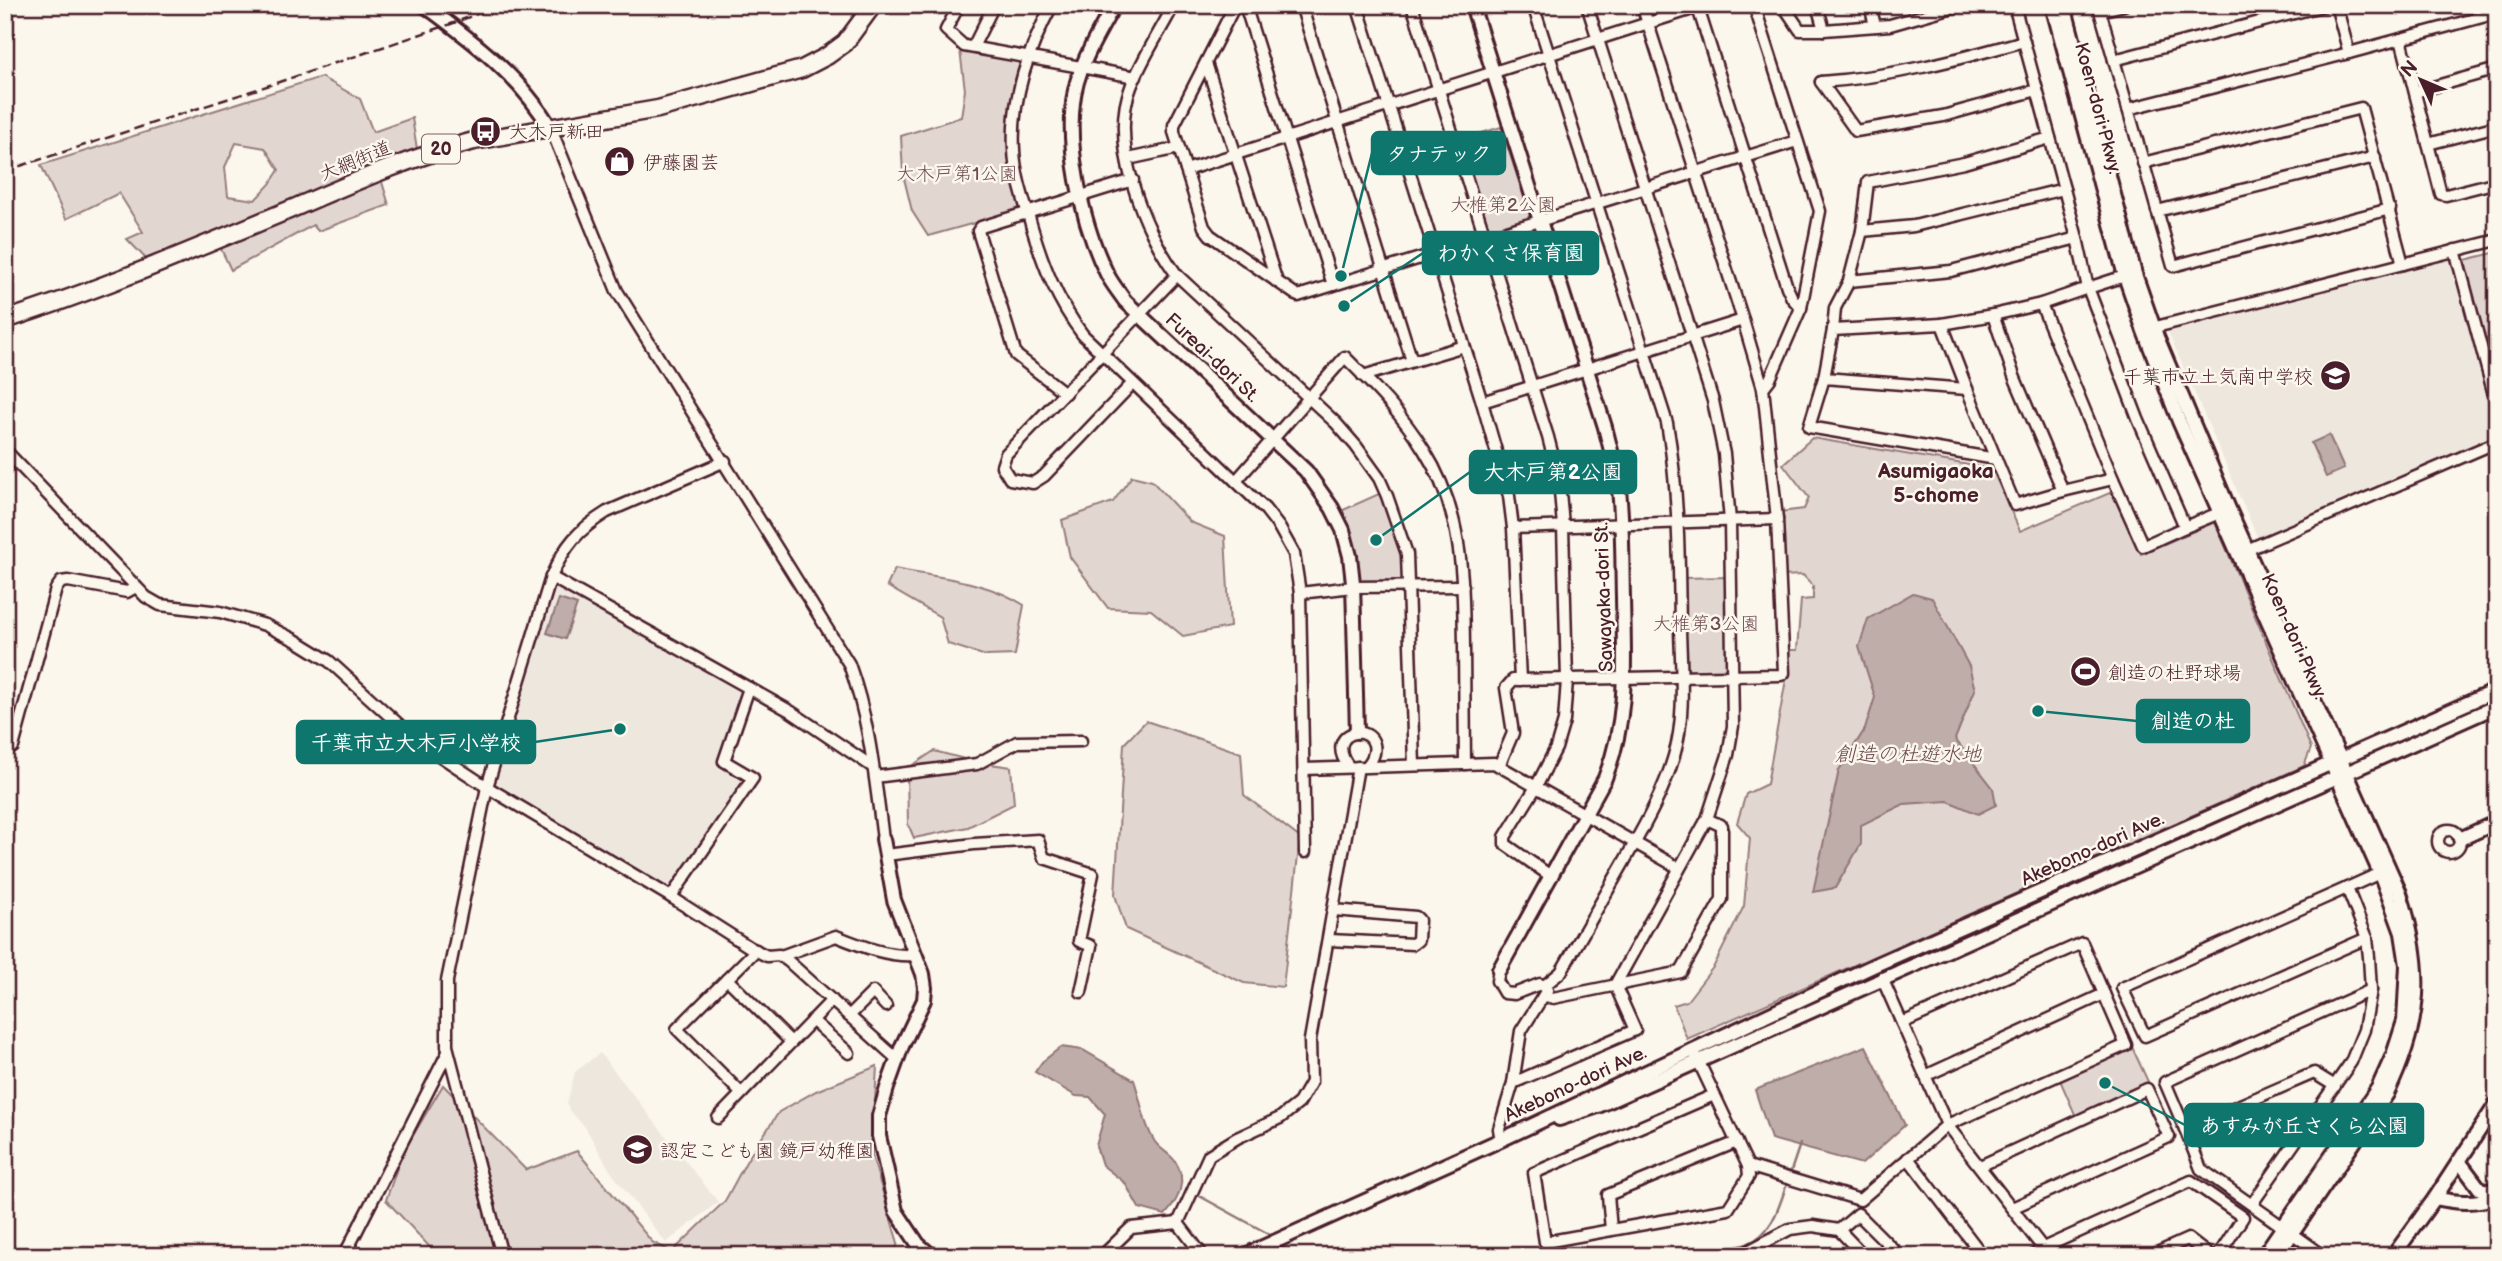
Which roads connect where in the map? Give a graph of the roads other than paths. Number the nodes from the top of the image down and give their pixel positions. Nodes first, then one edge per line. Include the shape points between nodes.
1 (424, 5) edge
2 (873, 5) edge
3 (959, 5) edge
4 (994, 5) edge
5 (1052, 5) edge
6 (1114, 5) edge
7 (1174, 5) edge
8 (1235, 5) edge
9 (1245, 5) edge
10 (1301, 5) edge
11 (1357, 5) edge
12 (1412, 5) edge
13 (1472, 5) edge
14 (1533, 5) edge
15 (1587, 5) edge
16 (1642, 5) edge
17 (1754, 5) edge
18 (1783, 5) edge
19 (1817, 5) edge
20 (1870, 5) edge
21 (1960, 5) edge
22 (2014, 5) edge
23 (2052, 5) edge
24 (2064, 5) edge
25 (2124, 5) edge
26 (2325, 5) edge
27 (2336, 5) edge
28 (1700, 6) edge
29 (2497, 13) edge
30 (1648, 23) junction
31 (1875, 26) junction
32 (1824, 30) junction
33 (1598, 39) junction
34 (2401, 39) junction
35 (2024, 41) junction
36 (973, 47) junction
37 (2349, 53) junction
38 (1550, 54) junction
39 (1028, 57) junction
40 (2114, 60) junction
41 (1206, 63) junction
42 (1083, 67) junction
43 (2497, 69) edge
44 (1493, 72) junction
45 (1136, 77) junction
46 (1438, 90) junction
47 (2037, 90) junction
48 (2414, 92) junction
49 (1388, 106) junction
50 (2128, 109) junction
51 (1338, 122) junction
52 (2497, 126) edge
53 (551, 129) junction
54 (1286, 138) junction
55 (2050, 138) junction
56 (1797, 141) junction
57 (2428, 144) junction
58 (1179, 148) junction
59 (1236, 154) junction
60 (1746, 157) junction
61 (2375, 157) junction
62 (1128, 159) junction
63 (2143, 163) junction
64 (1186, 170) junction
65 (1695, 173) junction
66 (1133, 180) junction
67 (2497, 182) edge
68 (1646, 188) junction
69 (2064, 189) junction
70 (1082, 197) junction
71 (1595, 204) junction
72 (2390, 209) junction
73 (1028, 211) junction
74 (2157, 211) junction
75 (1540, 221) junction
76 (1862, 231) junction
77 (1485, 238) junction
78 (2077, 238) junction
79 (2497, 240) edge
80 (2455, 250) junction
81 (1434, 254) junction
82 (2403, 264) junction
83 (1384, 269) junction
84 (1177, 275) junction
85 (2125, 276) junction
86 (1849, 281) junction
87 (1277, 283) junction
88 (1333, 285) junction
89 (2088, 288) junction
90 (2041, 304) junction
91 (1801, 308) junction
92 (1139, 315) junction
93 (1993, 315) junction
94 (5, 320) edge
95 (1743, 320) junction
96 (1942, 324) junction
97 (2149, 329) junction
98 (1833, 330) junction
99 (1693, 336) junction
100 (1464, 346) junction
101 (1642, 352) junction
102 (1101, 354) junction
103 (1412, 361) junction
104 (1586, 369) junction
105 (1363, 376) junction
106 (1824, 378) junction
107 (1132, 384) junction
108 (1532, 386) junction
109 (1763, 388) junction
110 (1967, 390) junction
111 (1065, 393) junction
112 (1308, 398) junction
113 (1482, 402) junction
114 (2497, 406) edge
115 (1272, 439) junction
116 (2497, 442) edge
117 (5, 450) edge
118 (1996, 459) junction
119 (724, 461) junction
120 (2113, 479) junction
121 (1236, 481) junction
122 (2063, 491) junction
123 (2224, 511) junction
124 (1777, 519) junction
125 (1730, 521) junction
126 (1678, 523) junction
127 (1621, 524) junction
128 (1563, 526) junction
129 (2185, 527) junction
130 (1513, 528) junction
131 (2243, 552) junction
132 (551, 577) junction
133 (1463, 586) junction
134 (136, 587) junction
135 (1353, 587) junction
136 (1409, 587) junction
137 (1300, 593) junction
138 (1733, 676) junction
139 (1681, 677) junction
140 (1520, 680) junction
141 (1567, 680) junction
142 (1625, 680) junction
143 (749, 688) junction
144 (2497, 690) edge
145 (2497, 706) edge
146 (1357, 732) junction
147 (1081, 741) dead end
148 (13, 747) dead end
149 (2336, 761) junction
150 (1465, 764) junction
151 (1415, 765) junction
152 (1499, 766) junction
153 (1358, 767) junction
154 (1304, 769) junction
155 (874, 772) junction
156 (2342, 775) junction
157 (487, 787) junction
158 (1536, 787) junction
159 (1585, 816) junction
160 (1707, 819) junction
161 (2497, 822) edge
162 (883, 839) joint
163 (2460, 839) dead end
164 (1634, 843) junction
165 (1305, 852) dead end
166 (886, 855) junction
167 (1679, 868) junction
168 (2380, 873) junction
169 (1552, 877) junction
170 (2347, 888) junction
171 (671, 897) junction
172 (1334, 910) junction
173 (2367, 938) junction
174 (1329, 940) junction
175 (756, 950) junction
176 (915, 955) junction
177 (780, 956) junction
178 (1499, 970) joint
179 (1882, 978) junction
180 (727, 979) junction
181 (1615, 985) junction
182 (2371, 990) junction
183 (1544, 991) junction
184 (1081, 992) dead end
185 (2104, 994) junction
186 (832, 1000) junction
187 (886, 1006) dead end
188 (849, 1016) junction
189 (812, 1020) junction
190 (1902, 1023) junction
191 (791, 1042) junction
192 (448, 1052) junction
193 (849, 1053) dead end
194 (1695, 1055) junction
195 (897, 1059) junction
196 (1925, 1076) junction
197 (1513, 1083) junction
198 (2335, 1086) junction
199 (741, 1093) junction
200 (1714, 1095) junction
201 (2497, 1103) edge
202 (718, 1118) dead end
203 (1947, 1125) junction
204 (2185, 1129) junction
205 (1503, 1139) junction
206 (1737, 1142) junction
207 (1908, 1158) junction
208 (2459, 1161) junction
209 (1748, 1166) junction
210 (1980, 1166) junction
211 (2497, 1195) edge
212 (2435, 1198) junction
213 (2252, 1204) junction
214 (2012, 1208) junction
215 (1178, 1223) junction
216 (2288, 1229) junction
217 (1611, 1230) junction
218 (1839, 1230) junction
219 (2046, 1252) edge
220 (344, 1256) edge
221 (502, 1256) edge
222 (932, 1256) edge
223 (1102, 1256) edge
224 (1203, 1256) edge
225 (1243, 1256) edge
226 (1740, 1256) edge
227 (1864, 1256) edge
228 (1900, 1256) edge
229 (1983, 1256) edge
230 (2034, 1256) edge
231 (2150, 1256) edge
232 (2210, 1256) edge
233 (2218, 1256) edge
234 (2263, 1256) edge
235 (2277, 1256) edge
236 (2324, 1256) edge
237 (2393, 1256) edge

1 - 53 street via 497,63 538,107
2 - 53 main road, 大網街道 / 20 via 845,43 802,69 658,109
3 - 36 street via 946,30 964,46
4 - 36 street
5 - 39 street
6 - 42 street, Fureai-dori St.
7 - 45 street
8 - 41 street
9 - 54 street
10 - 51 street
11 - 49 street
12 - 46 street
13 - 44 street, Sawayaka-dori St.
14 - 38 street
15 - 33 street
16 - 30 street
17 - 56 street
18 - 32 street via 1800,30
19 - 32 street
20 - 31 street
21 - 31 street
22 - 35 street
23 - 85 street, Koen-dori Pkwy.
24 - 97 street, Koen-dori Pkwy.
25 - 40 street via 2101,11
26 - 40 street
27 - 37 street
28 - 30 street
28 - 60 street
29 - 34 street
30 - 33 street
30 - 65 street
31 - 32 street
33 - 38 street
33 - 68 street
34 - 37 street
34 - 48 street
35 - 47 street
35 - 47 street via 1926,68 1821,82 1856,131 1943,116
36 - 39 street
37 - 50 street
38 - 44 street
38 - 71 street
39 - 42 street
39 - 73 street via 1014,150
40 - 50 street
41 - 58 street via 1174,125
41 - 59 street
42 - 45 street
42 - 70 street, Fureai-dori St. via 1070,113
43 - 48 street
44 - 46 street
44 - 75 street, Sawayaka-dori St.
45 - 62 street via 1124,112
46 - 49 street
46 - 77 street
47 - 55 street
48 - 57 street
49 - 51 street
49 - 81 street
50 - 63 street
51 - 54 street
51 - 83 street
52 - 57 street
53 - 94 main road, 大網街道 / 20 via 474,141 421,156 118,280
53 - 119 street via 617,290
54 - 59 street
54 - 88 street
55 - 69 street
55 - 76 street via 1964,163 1868,182
56 - 60 street
56 - 91 street via 1819,211
57 - 67 street via 2441,194
58 - 62 street
58 - 64 street
59 - 64 street
59 - 87 street
60 - 65 street
60 - 91 street via 1787,287
61 - 63 street via 2361,108
61 - 72 street
61 - 74 street
62 - 66 street
63 - 74 street
64 - 87 street via 1210,235
65 - 68 street
65 - 95 street
66 - 70 street
66 - 84 street via 1151,234
68 - 71 street
68 - 99 street
69 - 76 street via 1914,226
69 - 78 street
70 - 73 street
70 - 92 street, Fureai-dori St. via 1104,269
71 - 75 street
71 - 101 street
72 - 74 street via 2173,266
72 - 82 street
73 - 102 street via 1053,288 1066,313
73 - 111 street via 981,227 979,237 1016,355
75 - 77 street
75 - 104 street, Sawayaka-dori St.
76 - 86 street
77 - 81 street
77 - 108 street
78 - 86 street via 1951,271
78 - 89 street
79 - 80 street
80 - 82 street
80 - 114 street
81 - 83 street
81 - 100 street
82 - 97 street
83 - 88 street
83 - 103 street
84 - 92 street
84 - 112 street
85 - 89 street
85 - 97 street, Koen-dori Pkwy.
86 - 98 street via 1835,308
87 - 88 street via 1297,296
89 - 90 street
89 - 129 street
90 - 93 street
90 - 120 street
91 - 109 street
92 - 102 street
92 - 115 street, Fureai-dori St.
93 - 96 street
93 - 122 street
95 - 99 street
95 - 109 street
96 - 98 street
96 - 110 street
97 - 123 street, Koen-dori Pkwy. via 2179,421
98 - 106 street
99 - 101 street
99 - 125 street via 1724,454
100 - 103 street
100 - 113 street
101 - 104 street
101 - 126 street via 1667,423
102 - 107 street
102 - 111 street
103 - 105 street
104 - 108 street
104 - 127 street, Sawayaka-dori St. via 1613,457
105 - 112 street via 1345,357
105 - 133 street via 1405,420 1431,462 1453,517
106 - 110 street
106 - 118 street via 1809,427
107 - 111 street via 1044,477 1033,482 1010,479 1002,466 1006,454
107 - 121 street
108 - 113 street
108 - 128 street via 1559,480
109 - 124 street
110 - 118 street
112 - 115 street
112 - 136 street via 1336,422 1379,478 1399,524
113 - 130 street via 1509,496
115 - 121 street
115 - 135 street, Fureai-dori St. via 1306,471 1332,508 1350,556
116 - 131 street
117 - 134 street
118 - 122 street via 2015,505
119 - 132 street via 590,522 561,554
119 - 155 street via 849,664
120 - 122 street
120 - 129 street via 2143,546
121 - 137 street via 1279,527 1294,554
123 - 129 street
123 - 131 street, Koen-dori Pkwy.
124 - 125 street
124 - 138 street via 1784,673
125 - 126 street
125 - 138 street
126 - 127 street
126 - 139 street
127 - 128 street
127 - 142 street, Sawayaka-dori St.
128 - 130 street
128 - 141 street
130 - 140 street
131 - 149 street, Koen-dori Pkwy.
132 - 143 street
132 - 157 street
133 - 136 street
133 - 150 street
134 - 148 street via 127,592 61,582
134 - 157 street via 160,605 220,612 265,625 295,640 329,661 416,740
135 - 136 street
135 - 137 street
135 - 146 street, Fureai-dori St.
136 - 151 street
137 - 154 street
138 - 139 street
138 - 160 street via 1728,755
139 - 142 street
139 - 164 street via 1675,754
140 - 141 street
140 - 152 street via 1506,688 1513,733
141 - 142 street
141 - 158 street via 1564,721
142 - 159 street, Sawayaka-dori St. via 1616,750
143 - 155 street via 790,711
143 - 171 street via 724,761 752,778
144 - 149 street, Akebono-dori Ave.
145 - 156 street, Akebono-dori Ave.
146 - 153 street via 1370,737 1376,752
146 - 153 street via 1344,738 1340,755
147 - 155 street via 1017,742 976,764
149 - 156 street, Koen-dori Pkwy.
149 - 194 street, Akebono-dori Ave. via 1987,915
150 - 151 street
150 - 152 street
151 - 153 street
152 - 158 street
153 - 154 street
153 - 172 street
154 - 165 street
155 - 162 street
156 - 168 street, Koen-dori Pkwy.
156 - 179 street, Akebono-dori Ave.
156 - 216 street, Koen-dori Pkwy. via 2400,893 2410,924 2416,952 2415,1012 2387,1094
157 - 171 street
157 - 192 street via 446,981
158 - 159 street
158 - 169 street via 1505,844
159 - 164 street
159 - 169 street, Sawayaka-dori St.
160 - 167 street
160 - 181 street via 1721,826 1722,899 1681,972
161 - 163 street
162 - 166 street
164 - 167 street
164 - 183 street via 1561,972
166 - 176 street via 894,900
166 - 184 street via 1038,840 1044,858 1093,874 1079,941 1091,946
167 - 181 street
168 - 170 street
168 - 216 street, Koen-dori Pkwy. via 2402,933 2404,1021 2378,1088
169 - 178 street, Sawayaka-dori St.
170 - 173 street
170 - 173 street via 2122,988 2145,1035
171 - 175 street
172 - 174 street
172 - 174 street via 1416,917 1418,940 1413,944
173 - 182 street
174 - 215 street via 1310,1040 1311,1082 1299,1102 1280,1118 1209,1155
175 - 177 street
175 - 180 street
176 - 177 street via 862,947 836,936
176 - 195 street via 923,974 924,1000
177 - 186 street
178 - 183 street via 1497,981 1504,993 1540,984
179 - 190 street
179 - 194 street, Akebono-dori Ave.
180 - 191 street
180 - 199 street via 677,1029
181 - 183 street via 1553,998
181 - 197 street via 1635,1030
182 - 198 street via 2364,1030
182 - 204 street via 2165,1082
183 - 197 street via 1521,1031
185 - 190 street via 2082,943
185 - 196 street
185 - 203 street via 2126,1045
186 - 188 street
186 - 189 street
187 - 188 street via 873,992
188 - 195 street
189 - 191 street
189 - 193 street
190 - 196 street
191 - 199 street
192 - 220 street
192 - 221 street
194 - 200 street
194 - 205 street, Akebono-dori Ave. via 1598,1105
195 - 222 street via 879,1116 879,1136 896,1211
196 - 203 street
197 - 205 street via 1499,1129
198 - 204 street via 2314,1073
198 - 213 street
199 - 202 street
200 - 206 street
200 - 217 street via 1534,1173 1545,1242
201 - 208 street
203 - 207 street
203 - 210 street
204 - 213 street via 2201,1169
205 - 225 street, Akebono-dori Ave.
206 - 209 street
206 - 217 street via 1608,1195
207 - 209 street via 1860,1200
207 - 229 street
208 - 211 street via 2480,1189
208 - 212 street
209 - 217 street via 1749,1176 1728,1209
210 - 214 street
210 - 214 street via 2147,1088 2169,1137
211 - 212 street via 2478,1203
212 - 237 street
213 - 216 street
214 - 219 street
215 - 223 street via 1131,1228
215 - 224 street
216 - 234 street, Koen-dori Pkwy.
216 - 235 street, Koen-dori Pkwy.
216 - 236 street
218 - 226 street via 1790,1229
218 - 227 street
218 - 228 street via 1858,1214
219 - 230 street
219 - 233 street via 2191,1181 2243,1217
231 - 232 street via 2188,1239

